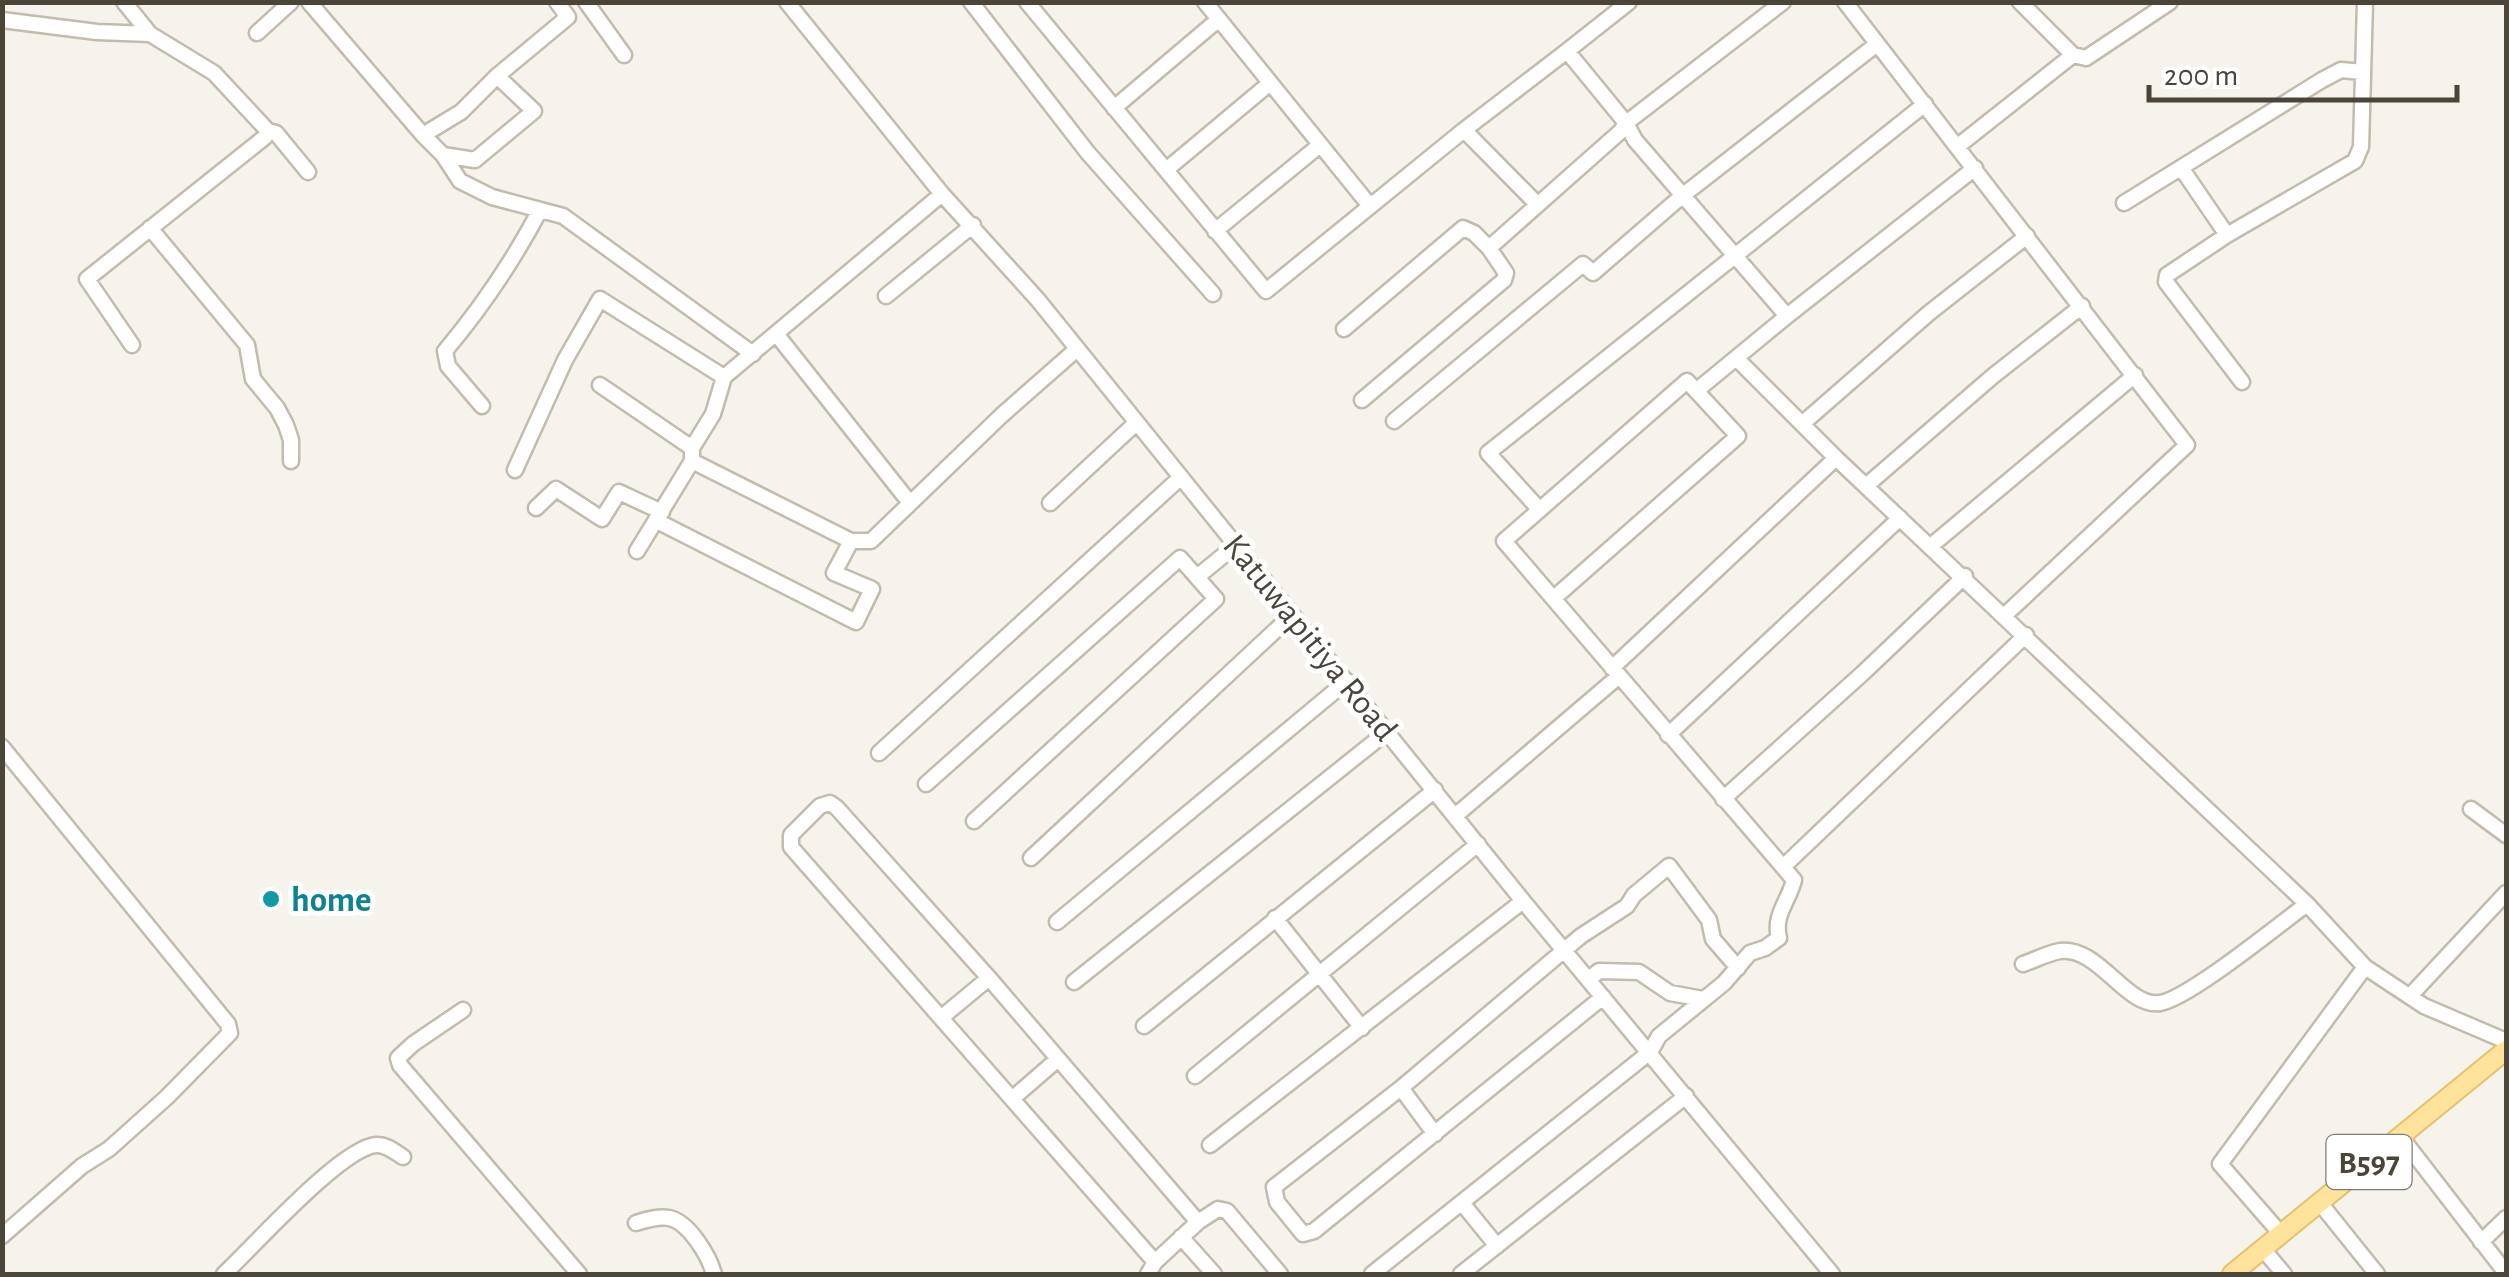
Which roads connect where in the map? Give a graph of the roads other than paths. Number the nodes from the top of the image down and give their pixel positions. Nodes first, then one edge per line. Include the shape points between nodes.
1 (124, 2) edge
2 (291, 2) edge
3 (309, 2) edge
4 (557, 2) edge
5 (586, 2) edge
6 (786, 2) edge
7 (971, 2) edge
8 (1027, 2) edge
9 (1206, 2) edge
10 (1630, 2) edge
11 (1783, 2) edge
12 (1844, 2) edge
13 (2020, 2) edge
14 (2170, 2) edge
15 (2364, 2) edge
16 (2, 20) edge
17 (1219, 20) junction
18 (257, 33) dead end
19 (150, 34) junction
20 (1877, 44) junction
21 (1567, 51) junction
22 (624, 54) dead end
23 (2072, 55) junction
24 (2364, 72) junction
25 (498, 76) junction
26 (1270, 82) junction
27 (1925, 104) junction
28 (1114, 108) junction
29 (1626, 123) junction
30 (268, 130) junction
31 (1464, 130) junction
32 (423, 136) junction
33 (1320, 146) junction
34 (1958, 146) junction
35 (442, 155) junction
36 (1975, 168) junction
37 (2182, 169) junction
38 (1166, 170) junction
39 (308, 172) dead end
40 (942, 194) junction
41 (1682, 196) junction
42 (1536, 203) junction
43 (2124, 203) dead end
44 (1370, 206) junction
45 (540, 210) junction
46 (973, 225) junction
47 (150, 228) junction
48 (1216, 231) junction
49 (2027, 236) junction
50 (2227, 236) junction
51 (1489, 248) junction
52 (1735, 258) junction
53 (1213, 294) dead end
54 (886, 296) dead end
55 (2082, 306) junction
56 (1787, 316) junction
57 (1344, 330) dead end
58 (777, 335) junction
59 (132, 345) dead end
60 (1077, 349) junction
61 (753, 354) junction
62 (1736, 358) junction
63 (2135, 375) junction
64 (724, 376) junction
65 (2242, 382) dead end
66 (600, 385) dead end
67 (1696, 391) junction
68 (1362, 400) dead end
69 (482, 406) dead end
70 (1394, 420) dead end
71 (1136, 424) junction
72 (1802, 424) junction
73 (692, 455) junction
74 (1836, 458) junction
75 (292, 461) dead end
76 (515, 470) dead end
77 (1180, 478) junction
78 (1867, 485) junction
79 (910, 503) junction
80 (1050, 503) dead end
81 (536, 508) dead end
82 (1539, 509) junction
83 (660, 517) junction
84 (1900, 518) junction
85 (850, 541) junction
86 (1236, 545) junction
87 (1932, 545) junction
88 (638, 551) dead end
89 (1964, 576) junction
90 (1197, 577) junction
91 (1554, 598) junction
92 (1292, 614) junction
93 (2006, 615) junction
94 (2026, 635) junction
95 (1616, 672) junction
96 (1347, 680) junction
97 (1388, 731) junction
98 (1668, 735) junction
99 (2, 747) edge
100 (879, 753) dead end
101 (926, 784) dead end
102 (1435, 790) junction
103 (1724, 800) junction
104 (2472, 809) dead end
105 (1455, 816) junction
106 (974, 821) dead end
107 (2506, 835) edge
108 (1478, 844) junction
109 (1031, 858) dead end
110 (1783, 867) junction
111 (2506, 893) edge
112 (1522, 900) junction
113 (2308, 904) junction
114 (1275, 918) junction
115 (1057, 922) dead end
116 (1566, 950) junction
117 (2024, 964) dead end
118 (2365, 967) junction
119 (1738, 968) junction
120 (1318, 972) junction
121 (988, 978) junction
122 (1590, 979) junction
123 (1074, 982) dead end
124 (2410, 996) junction
125 (1604, 997) junction
126 (1703, 999) junction
127 (463, 1010) dead end
128 (942, 1017) junction
129 (1144, 1026) dead end
130 (1362, 1028) junction
131 (2506, 1041) edge
132 (2506, 1050) edge
133 (1650, 1052) junction
134 (1058, 1059) junction
135 (1195, 1076) dead end
136 (1401, 1088) junction
137 (1686, 1096) junction
138 (1013, 1098) junction
139 (1435, 1134) junction
140 (2400, 1137) junction
141 (1210, 1146) dead end
142 (403, 1157) dead end
143 (1462, 1203) junction
144 (2320, 1203) junction
145 (2506, 1218) edge
146 (1198, 1222) junction
147 (636, 1223) dead end
148 (2281, 1234) junction
149 (2, 1236) edge
150 (1182, 1237) junction
151 (2482, 1242) junction
152 (1496, 1246) junction
153 (2263, 1249) junction
154 (1152, 1268) edge
155 (2506, 1273) edge
156 (224, 1274) edge
157 (578, 1274) edge
158 (714, 1274) edge
159 (1214, 1274) edge
160 (1280, 1274) edge
161 (1372, 1274) edge
162 (1461, 1274) edge
163 (1832, 1274) edge
164 (2232, 1274) edge
165 (2284, 1274) edge
166 (2378, 1274) edge

1 - 19 street
2 - 18 street
3 - 32 street
4 - 25 street via 568,17
5 - 22 street
6 - 40 street, Katuwapitiya Road
7 - 53 street via 1088,153
8 - 28 street
9 - 17 street
10 - 21 street
11 - 29 street
12 - 20 street
13 - 23 street
14 - 23 street via 2086,58
15 - 24 street
16 - 19 street
17 - 26 street
17 - 28 street
19 - 30 street via 214,74
20 - 27 street
20 - 41 street
21 - 29 street
21 - 31 street
23 - 34 street
24 - 37 street via 2342,70 2322,80
24 - 50 street via 2355,161
25 - 32 street
25 - 35 street via 534,110 475,160
26 - 33 street
26 - 38 street
27 - 34 street
27 - 52 street
28 - 38 street
29 - 41 street
29 - 42 street
30 - 39 street
30 - 47 street
31 - 42 street
31 - 44 street
32 - 35 street
33 - 44 street
33 - 48 street
34 - 36 street
35 - 45 street via 460,180
36 - 49 street
36 - 56 street
37 - 43 street
37 - 50 street
38 - 48 street
40 - 46 street, Katuwapitiya Road
40 - 58 street
41 - 52 street
41 - 70 street via 1593,273 1583,264
42 - 51 street
44 - 48 street via 1266,292
45 - 61 street via 563,216
45 - 69 street via 481,308 445,350 448,366
46 - 54 street
46 - 60 street, Katuwapitiya Road
47 - 59 street via 87,278
47 - 75 street via 247,345 253,379 286,424
49 - 55 street
49 - 72 street
50 - 65 street via 2166,282
51 - 57 street via 1463,228
51 - 68 street via 1504,280
52 - 56 street
52 - 82 street via 1488,453
55 - 63 street
55 - 78 street
56 - 62 street
58 - 61 street
58 - 79 street
60 - 71 street, Katuwapitiya Road
60 - 79 street
61 - 64 street
62 - 67 street
62 - 72 street
63 - 87 street
63 - 93 street via 2187,445
64 - 73 street
64 - 76 street via 600,299 564,360
66 - 73 street
67 - 82 street via 1687,382
67 - 91 street via 1738,436
71 - 77 street, Katuwapitiya Road
71 - 80 street
72 - 74 street
73 - 83 street
73 - 85 street
74 - 78 street
74 - 95 street
77 - 86 street, Katuwapitiya Road
77 - 100 street
78 - 84 street
79 - 85 street via 871,541
81 - 83 street via 556,489 602,519 620,492
82 - 91 street via 1504,541
83 - 85 street via 856,622 872,590 834,573
83 - 88 street
84 - 87 street
84 - 98 street
86 - 90 street
86 - 92 street, Katuwapitiya Road
87 - 89 street
89 - 93 street
89 - 103 street
90 - 101 street via 1180,558
90 - 106 street via 1216,599
91 - 95 street
92 - 96 street, Katuwapitiya Road
92 - 109 street
93 - 94 street
94 - 110 street
94 - 113 street
95 - 98 street
95 - 105 street
96 - 97 street, Katuwapitiya Road
96 - 115 street
97 - 102 street, Katuwapitiya Road
97 - 123 street
98 - 103 street
99 - 149 street via 230,1033 109,1149
102 - 105 street, Katuwapitiya Road
102 - 114 street
103 - 110 street
104 - 107 street
105 - 108 street, Katuwapitiya Road
108 - 112 street, Katuwapitiya Road
108 - 120 street
110 - 119 street via 1794,880 1779,911 1779,938 1750,953
111 - 124 street
112 - 116 street, Katuwapitiya Road
112 - 130 street
113 - 117 street via 2160,1004 2144,1001 2081,953 2062,951
113 - 118 street
114 - 120 street
114 - 129 street
116 - 119 street via 1669,866
116 - 122 street, Katuwapitiya Road
116 - 136 street
118 - 124 street
118 - 148 street via 2220,1164
119 - 126 street
120 - 130 street
120 - 135 street
121 - 128 street
121 - 128 street via 837,808 820,806 791,834 791,847
121 - 134 street
122 - 125 street, Katuwapitiya Road
122 - 126 street via 1599,971 1639,972 1670,993
124 - 131 street
125 - 133 street, Katuwapitiya Road
125 - 139 street
126 - 133 street via 1658,1036
127 - 157 street via 412,1044 398,1058 400,1065
128 - 138 street
130 - 141 street
132 - 140 main road, B597
133 - 137 street, Katuwapitiya Road
133 - 143 street
134 - 138 street
134 - 146 street
136 - 139 street
136 - 139 street via 1274,1187 1289,1218 1308,1234
137 - 152 street
137 - 163 street, Katuwapitiya Road
138 - 154 street
140 - 144 main road, B597
140 - 151 street
142 - 156 street via 372,1145 346,1157
143 - 152 street
143 - 161 street
144 - 148 main road, B597
144 - 166 street
145 - 151 street
146 - 150 street
146 - 160 street via 1226,1211
147 - 158 street via 664,1216 679,1222
148 - 153 main road, B597
150 - 154 street
150 - 159 street
151 - 155 street
152 - 162 street
153 - 164 main road, B597
153 - 165 street

